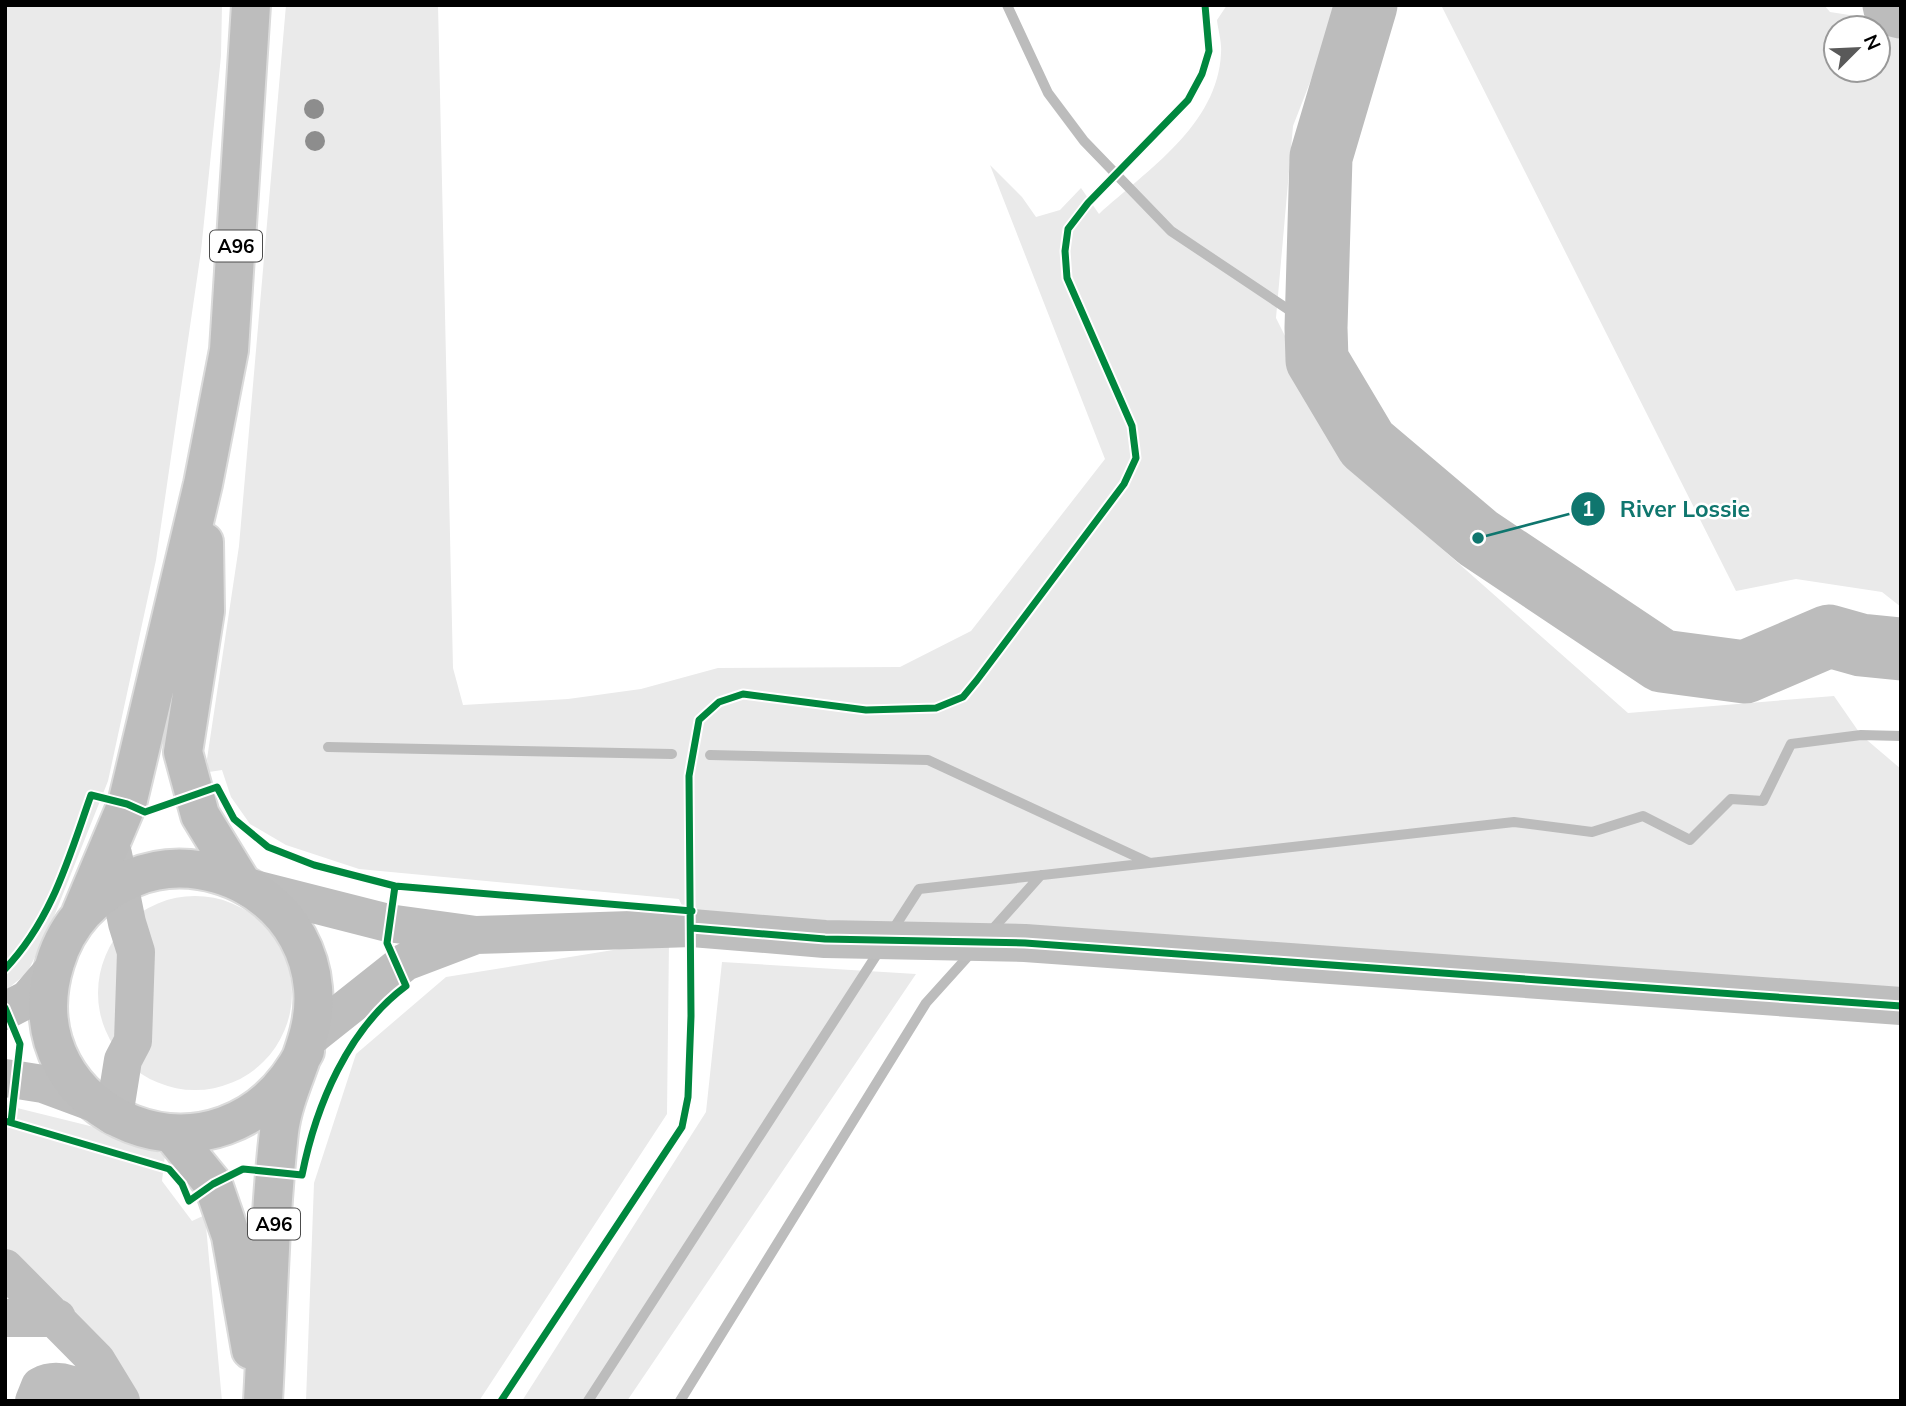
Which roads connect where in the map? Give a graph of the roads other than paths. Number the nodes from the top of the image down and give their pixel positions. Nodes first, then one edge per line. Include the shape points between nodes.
1 (251, 5) edge
2 (203, 484) junction
3 (111, 842) junction
4 (118, 885) junction
5 (245, 885) junction
6 (79, 917) junction
7 (476, 935) junction
8 (52, 971) junction
9 (1901, 1006) edge
10 (5, 1011) edge
11 (307, 1045) junction
12 (5, 1078) edge
13 (106, 1110) junction
14 (173, 1135) junction
15 (25, 1293) edge
16 (5, 1318) edge
17 (34, 1401) edge
18 (93, 1401) edge
19 (121, 1401) edge
20 (261, 1401) edge

1 - 2 highway, A96 via 229,350
2 - 3 highway, A96 via 127,804
2 - 5 highway, A96 via 205,611 183,752 200,815
3 - 4 street
3 - 6 highway, A96
4 - 5 highway, A96 via 148,873 179,869 221,874
4 - 6 highway, A96
4 - 13 street via 136,952 133,1041
5 - 7 street via 388,923
5 - 11 highway, A96 via 288,922 305,953 314,1004
6 - 8 highway, A96 via 62,943
7 - 9 street via 692,928 825,939 1025,943
7 - 11 street via 405,962
8 - 10 street via 28,999
8 - 13 highway, A96 via 48,992 52,1034 69,1073
11 - 14 highway, A96 via 284,1087 252,1114 214,1131
11 - 20 highway, A96 via 279,1129
12 - 13 street via 43,1084
13 - 14 highway, A96 via 133,1126
14 - 20 highway, A96 via 213,1184 231,1236
15 - 16 street
15 - 19 street via 104,1370
17 - 18 street via 40,1386 61,1382 80,1389

